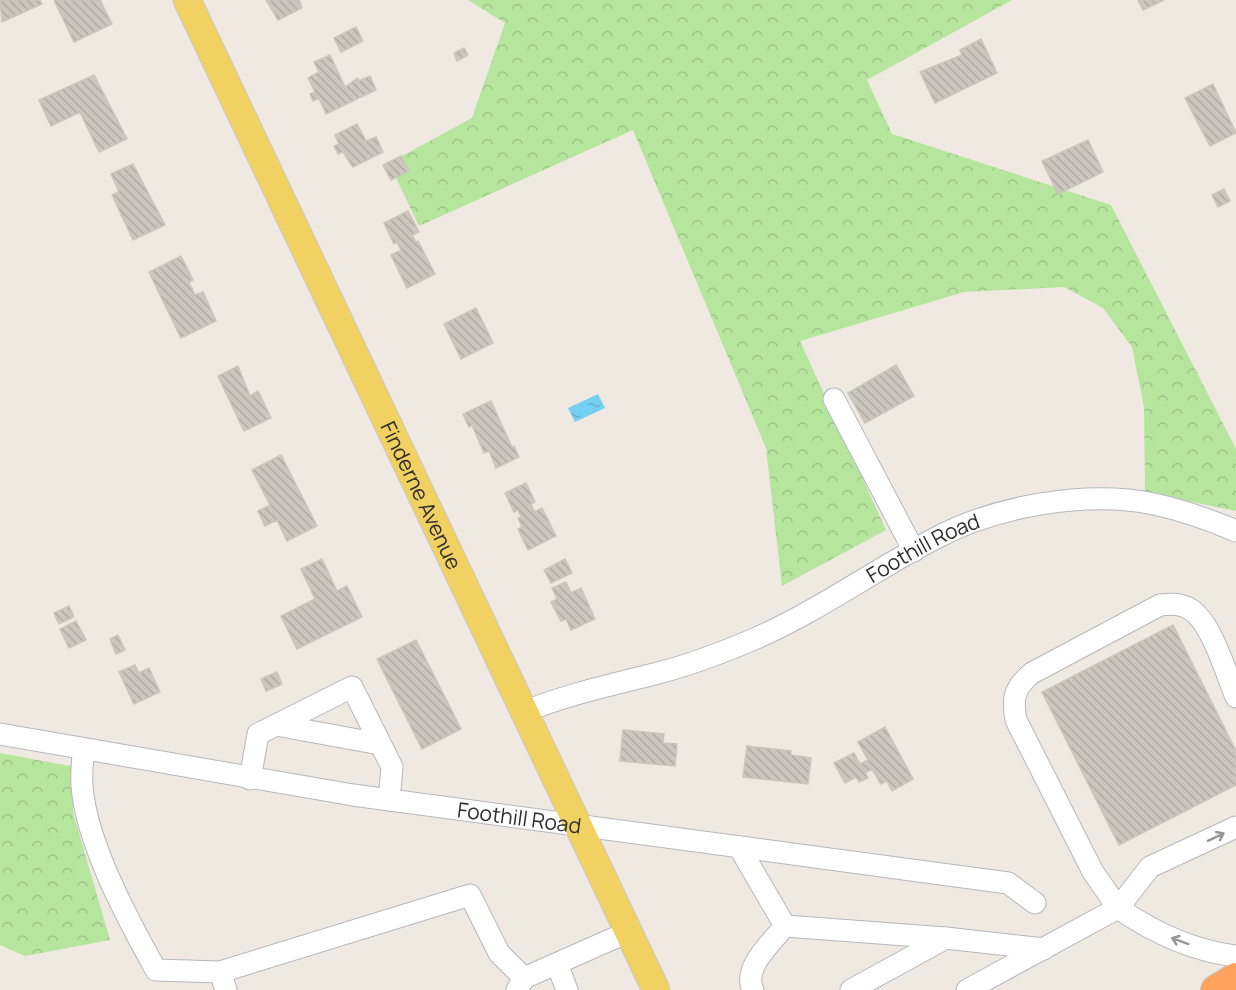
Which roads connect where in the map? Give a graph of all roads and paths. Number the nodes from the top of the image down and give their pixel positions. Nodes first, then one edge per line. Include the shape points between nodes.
1 (187, 0) edge
2 (834, 399) dead end
3 (1236, 531) edge
4 (914, 551) junction
5 (1236, 697) edge
6 (524, 712) junction
7 (276, 725) junction
8 (0, 734) edge
9 (380, 744) junction
10 (83, 749) junction
11 (250, 779) junction
12 (389, 800) junction
13 (578, 826) junction
14 (1236, 827) edge
15 (739, 847) junction
16 (1035, 903) dead end
17 (1118, 908) junction
18 (785, 926) junction
19 (628, 932) junction
20 (946, 938) junction
21 (1044, 949) junction
22 (1236, 956) edge
23 (557, 964) junction
24 (1236, 978) edge
25 (223, 981) edge
26 (521, 984) edge
27 (567, 990) edge
28 (656, 990) edge
29 (753, 990) edge
30 (851, 990) edge
31 (966, 990) edge
32 (1216, 990) edge

1 - 6 main road, Finderne Avenue
2 - 4 street
3 - 4 street, Foothill Road via 1153,504 1057,501 978,519
4 - 6 street, Foothill Road via 772,629 707,658 567,695
5 - 17 street via 1207,628 1198,615 1176,604 1160,605 1032,673 1019,684 1012,699 1016,720 1093,872
6 - 13 main road, Finderne Avenue
7 - 9 street
7 - 9 street via 352,687
7 - 11 street via 258,735
8 - 10 street, Foothill Road
9 - 12 street via 392,767
10 - 11 street, Foothill Road
10 - 25 street via 82,786 90,825 123,911 156,970
11 - 12 street, Foothill Road
12 - 13 street, Foothill Road
13 - 15 street, Foothill Road
13 - 19 main road, Finderne Avenue
17 -> 14 street via 1150,867
15 - 16 street, Foothill Road via 1008,883
15 - 18 street
17 - 21 street
22 -> 17 street via 1213,953 1166,936
18 - 20 street
18 - 29 street via 754,965 750,974
19 - 23 street
19 - 28 main road, Finderne Avenue
20 - 21 street
20 - 30 street
21 - 31 street
23 - 26 street
23 - 27 street
24 - 32 highway
25 - 26 street via 470,895 499,953

